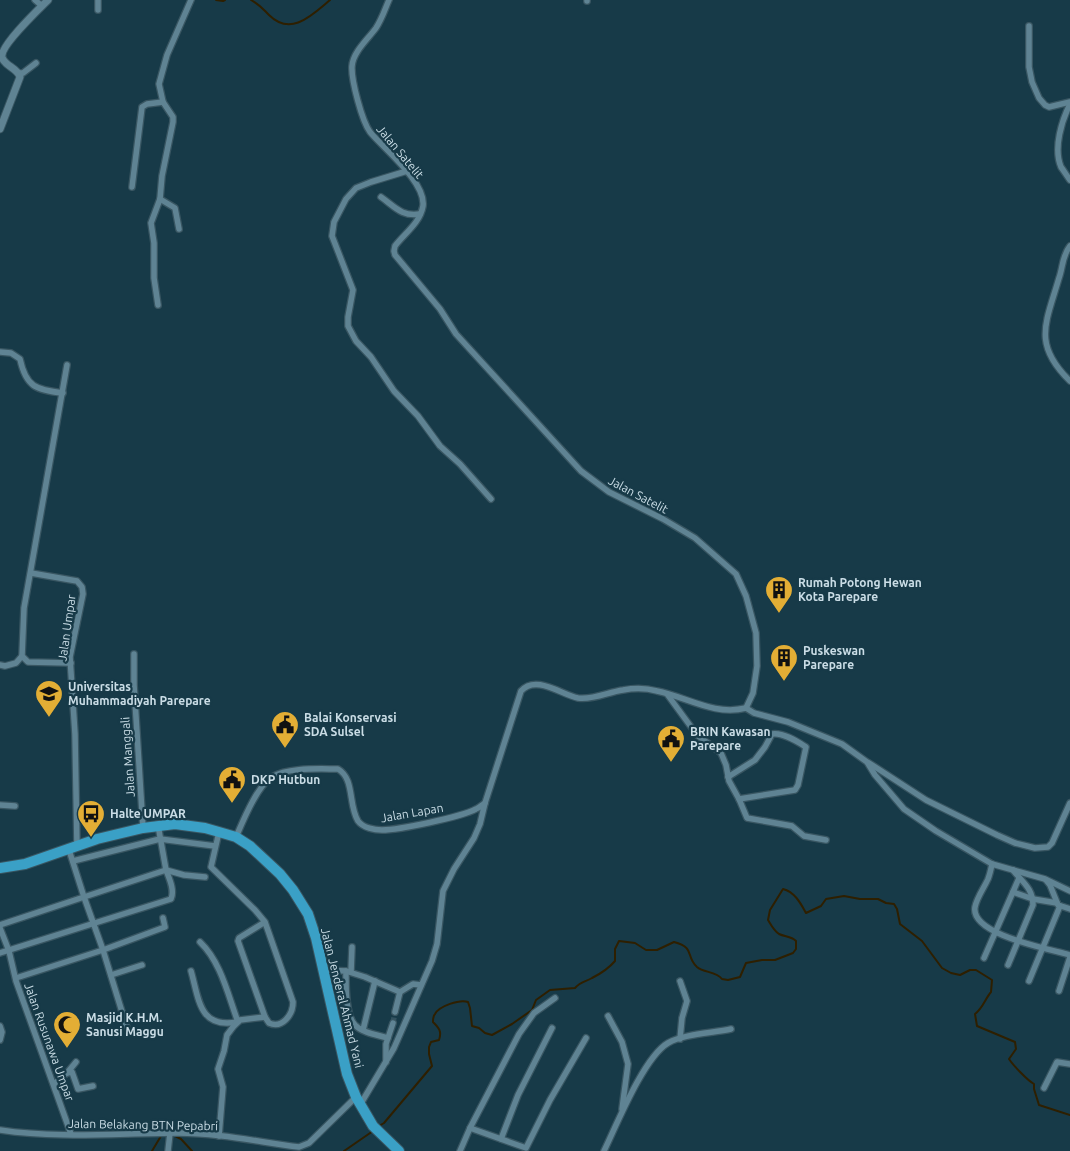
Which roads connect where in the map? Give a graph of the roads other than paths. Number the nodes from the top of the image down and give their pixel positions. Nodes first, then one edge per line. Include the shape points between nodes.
1 (35, 0) edge
2 (48, 0) edge
3 (98, 0) edge
4 (190, 0) edge
5 (389, 0) edge
6 (42, 6) junction
7 (98, 10) dead end
8 (1029, 26) dead end
9 (1, 56) edge
10 (36, 63) dead end
11 (19, 73) junction
12 (162, 102) junction
13 (1070, 103) edge
14 (0, 129) edge
15 (407, 171) junction
16 (1070, 180) edge
17 (132, 187) dead end
18 (381, 197) dead end
19 (160, 199) junction
20 (420, 214) junction
21 (179, 229) dead end
22 (1070, 246) edge
23 (158, 306) dead end
24 (0, 352) edge
25 (67, 365) dead end
26 (1070, 381) edge
27 (63, 393) junction
28 (491, 499) dead end
29 (31, 573) junction
30 (134, 654) dead end
31 (22, 656) junction
32 (71, 663) junction
33 (0, 665) edge
34 (667, 694) junction
35 (746, 708) junction
36 (867, 762) junction
37 (728, 777) junction
38 (740, 799) junction
39 (485, 803) junction
40 (1070, 803) edge
41 (0, 805) edge
42 (15, 806) dead end
43 (158, 825) junction
44 (143, 828) junction
45 (218, 832) junction
46 (236, 837) junction
47 (160, 839) junction
48 (826, 840) dead end
49 (215, 846) junction
50 (73, 848) junction
51 (73, 861) junction
52 (992, 864) junction
53 (0, 868) edge
54 (166, 870) junction
55 (1013, 870) junction
56 (205, 877) dead end
57 (1019, 878) junction
58 (1045, 878) junction
59 (1070, 891) edge
60 (1013, 892) junction
61 (84, 898) junction
62 (1033, 899) junction
63 (1058, 905) junction
64 (1070, 909) edge
65 (163, 918) dead end
66 (265, 922) junction
67 (94, 925) junction
68 (0, 926) edge
69 (995, 933) junction
70 (1019, 941) junction
71 (200, 942) dead end
72 (352, 947) dead end
73 (1043, 947) junction
74 (103, 950) junction
75 (10, 951) junction
76 (0, 954) edge
77 (1070, 956) edge
78 (984, 958) dead end
79 (142, 965) dead end
80 (1008, 965) dead end
81 (323, 970) junction
82 (191, 971) dead end
83 (348, 971) junction
84 (111, 975) junction
85 (16, 978) junction
86 (374, 981) junction
87 (680, 981) dead end
88 (1029, 981) dead end
89 (421, 985) junction
90 (1060, 991) dead end
91 (400, 992) junction
92 (555, 998) dead end
93 (395, 1012) tunnel mouth
94 (608, 1016) dead end
95 (265, 1017) junction
96 (238, 1022) junction
97 (393, 1023) tunnel mouth
98 (0, 1026) edge
99 (127, 1028) dead end
100 (552, 1028) dead end
101 (731, 1029) dead end
102 (363, 1030) junction
103 (388, 1038) junction
104 (586, 1038) dead end
105 (680, 1039) junction
106 (0, 1040) edge
107 (76, 1062) dead end
108 (386, 1063) junction
109 (1070, 1064) edge
110 (67, 1073) junction
111 (54, 1084) junction
112 (93, 1086) dead end
113 (1044, 1088) dead end
114 (358, 1101) junction
115 (621, 1115) junction
116 (470, 1128) junction
117 (0, 1130) edge
118 (170, 1133) junction
119 (71, 1134) junction
120 (219, 1136) junction
121 (500, 1139) junction
122 (168, 1151) edge
123 (399, 1151) edge
124 (460, 1151) edge
125 (604, 1151) edge

1 - 6 street
2 - 6 street
3 - 7 street
4 - 12 street via 161,71
5 - 15 street, Jalan Satelit via 377,26 354,58 352,72 364,122
6 - 9 street via 4,47
8 - 13 street via 1029,67 1039,98 1049,107
9 - 11 street
10 - 11 street
11 - 14 street via 20,78
12 - 17 street via 142,106
12 - 19 street via 174,117 174,122
13 - 16 street via 1059,154 1061,166
15 - 20 street, Jalan Satelit via 421,194 423,206
15 - 28 street via 356,188 334,222 332,236 353,290 348,326 394,391 440,446
18 - 20 street via 402,213 410,216
19 - 21 street via 175,208
19 - 23 street via 151,223
20 - 35 street, Jalan Satelit via 418,221 395,246 395,255 440,309 456,334 581,471 609,492 695,538 736,574 756,632 757,666 753,693
22 - 26 street via 1064,256 1045,325 1045,339 1051,358
24 - 27 street via 11,353 20,360 30,384 43,391
25 - 27 street
27 - 29 street
29 - 31 street via 24,608
29 - 32 street, Jalan Umpar via 77,581 82,587
30 - 44 street, Jalan Manggali
31 - 32 street via 28,662
31 - 33 street via 16,664
32 - 50 street, Jalan Umpar
34 - 35 street via 704,707
34 - 37 street via 697,735 721,753
34 - 39 street via 642,689 584,698 540,685 525,687
35 - 36 street via 836,741
36 - 40 street via 936,806 1015,843 1035,848 1044,848 1052,843
36 - 52 street via 904,809
37 - 38 street
37 - 38 street via 755,760 775,733 806,747 795,790
38 - 48 street via 749,819 792,826 804,836
39 - 46 street, Jalan Lapan via 476,810 420,824 383,830 370,828 358,822 343,772 338,769 286,772 270,777 252,801
39 - 89 street, Jalan Belakang BTN Pepabri via 474,838 443,891 437,944
41 - 42 street
43 - 44 highway, Jalan Jenderal Ahmad Yani
43 - 45 highway, Jalan Jenderal Ahmad Yani via 189,825
43 - 47 street
44 - 50 highway, Jalan Jenderal Ahmad Yani via 97,838
45 - 46 highway, Jalan Jenderal Ahmad Yani
45 - 49 street
46 - 81 highway, Jalan Jenderal Ahmad Yani via 280,874 293,890 308,914
47 - 49 street
47 - 51 street
47 - 54 street
49 - 66 street via 211,862 213,870
50 - 51 street, Jalan Umpar
50 - 53 highway, Jalan Jenderal Ahmad Yani via 26,864
51 - 61 street, Jalan Umpar
52 - 55 street
52 - 69 street via 975,913 983,925
54 - 56 street
54 - 61 street
54 - 67 street via 173,894 171,899
55 - 57 street
55 - 58 street
57 - 60 street
57 - 62 street via 1028,886
58 - 59 street
58 - 63 street
60 - 62 street
60 - 69 street
61 - 67 street, Jalan Umpar
61 - 68 street
62 - 63 street
62 - 70 street
63 - 64 street
63 - 73 street
65 - 74 street via 165,927
66 - 95 street via 238,941
66 - 95 street via 293,1002 292,1012 284,1022 272,1024
67 - 74 street, Jalan Umpar
67 - 75 street
68 - 75 street, Jalan Rusunawa Umpar
69 - 70 street
69 - 78 street
70 - 73 street
70 - 80 street
71 - 96 street via 215,962
72 - 83 street
73 - 77 street
73 - 88 street
74 - 84 street, Jalan Umpar
74 - 85 street
75 - 76 street
75 - 85 street, Jalan Rusunawa Umpar
77 - 90 street
79 - 84 street
81 - 83 street
81 - 114 highway, Jalan Jenderal Ahmad Yani via 348,1074
82 - 96 street via 206,1016 229,1024
83 - 86 street
83 - 102 street via 349,1014 354,1024
84 - 99 street, Jalan Umpar
85 - 111 street, Jalan Rusunawa Umpar
86 - 91 street
86 - 102 street
87 - 105 street via 687,1001
89 - 91 street via 413,984
89 - 108 street, Jalan Belakang BTN Pepabri
91 - 93 street
92 - 116 street via 534,1013 519,1034
94 - 115 street via 622,1042 628,1064
95 - 96 street
96 - 120 street via 227,1035 218,1069 223,1088
97 - 103 street
98 - 106 street
100 - 121 street
101 - 105 street
102 - 103 street
103 - 108 street
104 - 121 street via 526,1148
105 - 115 street via 668,1043 652,1057
107 - 110 street
108 - 114 street, Jalan Belakang BTN Pepabri
109 - 113 street via 1057,1062
110 - 111 street
110 - 112 street via 72,1072 78,1089
111 - 119 street, Jalan Rusunawa Umpar
114 - 120 street, Jalan Belakang BTN Pepabri via 304,1146
114 - 123 highway, Jalan Jenderal Ahmad Yani via 375,1128
115 - 125 street
116 - 121 street
116 - 124 street
117 - 119 street, Jalan Belakang BTN Pepabri
118 - 119 street, Jalan Belakang BTN Pepabri
118 - 120 street, Jalan Belakang BTN Pepabri
118 - 122 street

